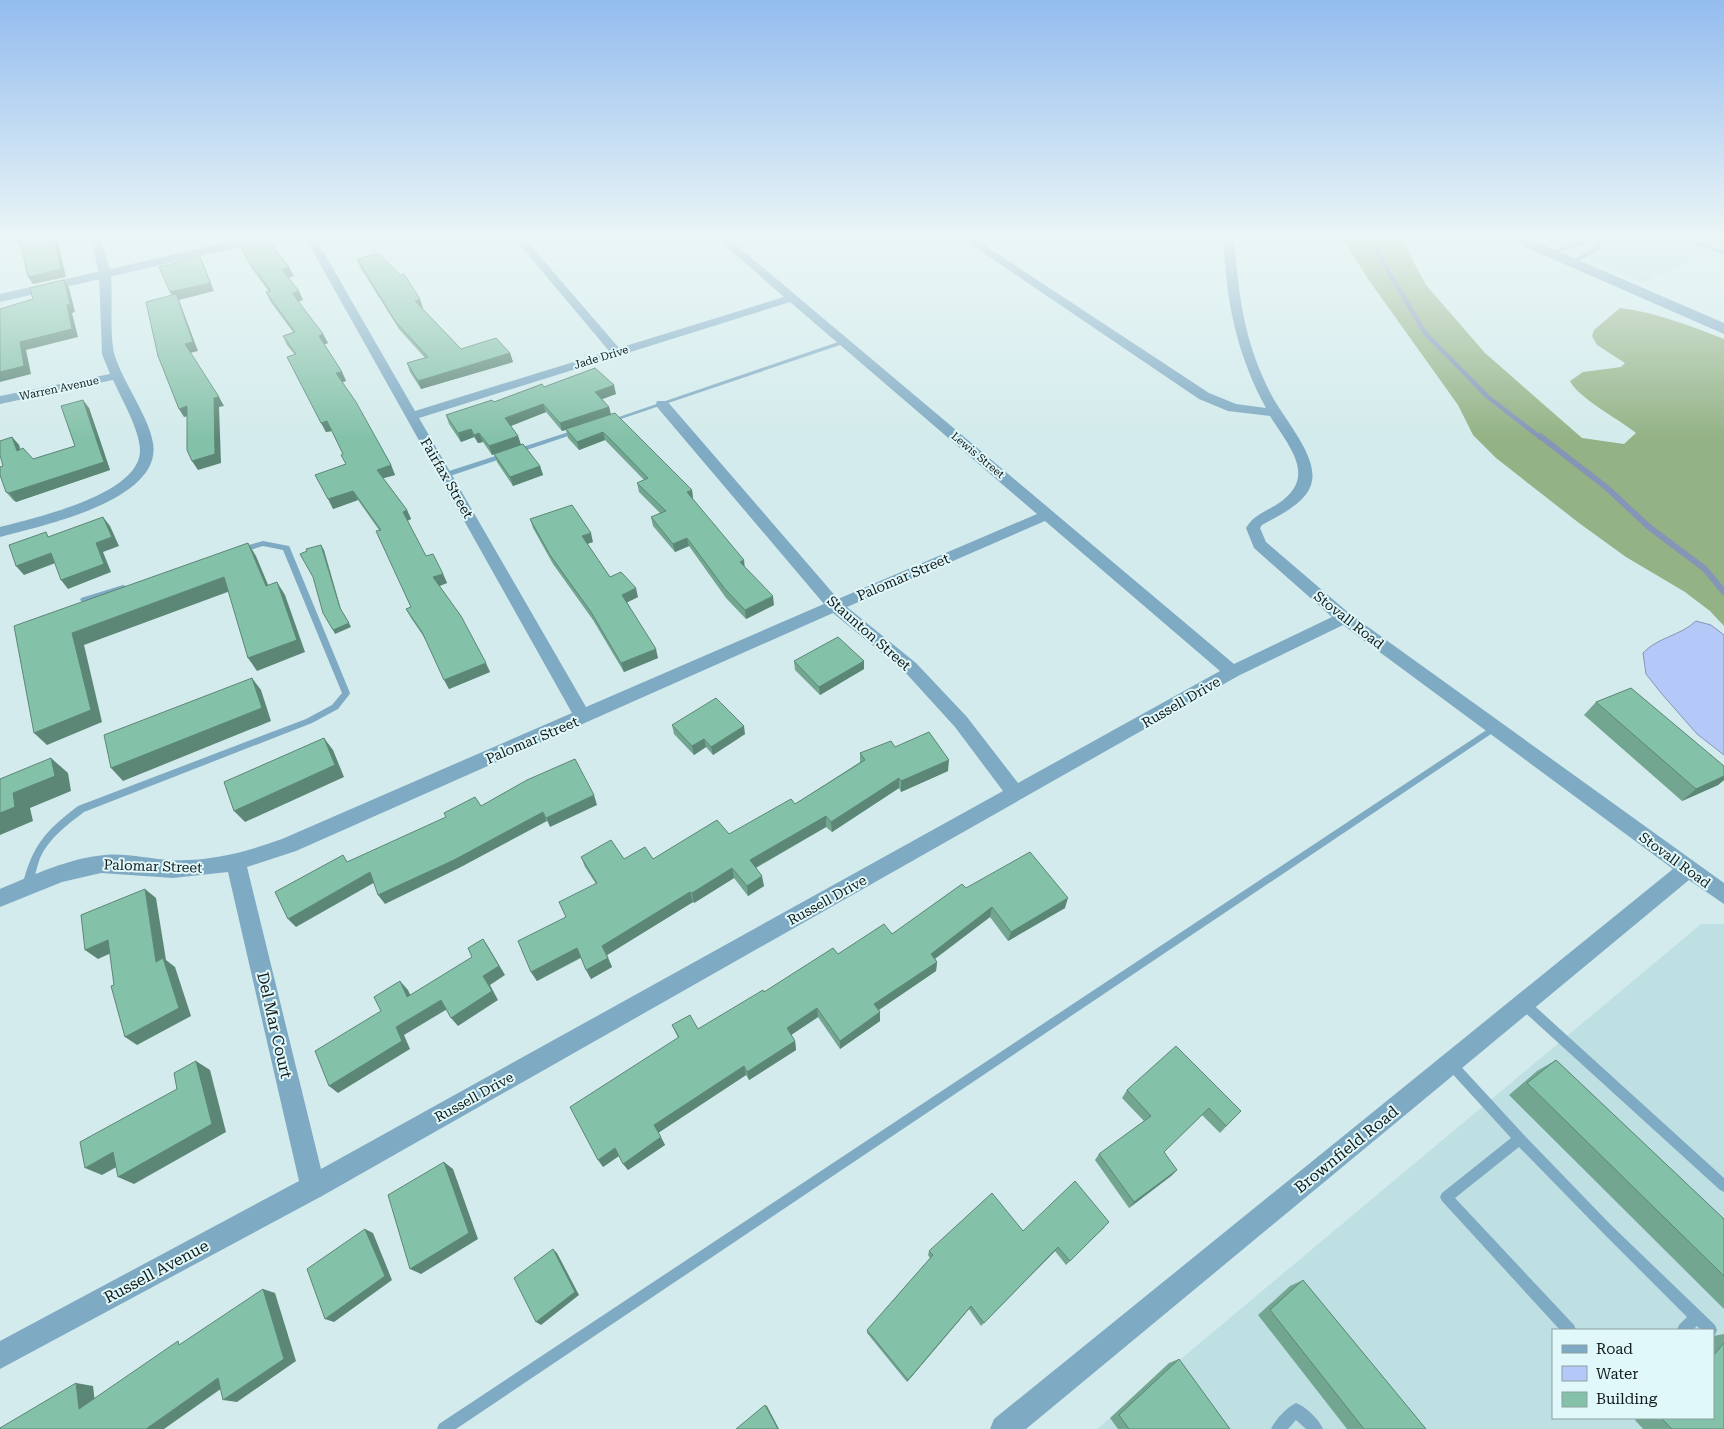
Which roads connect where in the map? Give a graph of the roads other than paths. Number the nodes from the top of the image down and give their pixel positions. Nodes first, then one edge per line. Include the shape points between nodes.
1 (106, 306) edge
2 (349, 306) edge
3 (577, 306) edge
4 (767, 306) edge
5 (801, 306) edge
6 (1068, 306) edge
7 (1234, 306) edge
8 (1670, 306) edge
9 (1724, 330) edge
10 (844, 342) junction
11 (616, 352) junction
12 (117, 376) junction
13 (0, 400) edge
14 (662, 404) junction
15 (1274, 413) junction
16 (411, 416) junction
17 (605, 422) edge
18 (586, 429) edge
19 (445, 475) junction
20 (1049, 514) junction
21 (0, 532) edge
22 (234, 552) edge
23 (131, 585) edge
24 (84, 600) edge
25 (835, 606) junction
26 (1344, 618) junction
27 (1232, 672) junction
28 (583, 717) junction
29 (1494, 728) junction
30 (1016, 795) junction
31 (236, 863) junction
32 (1688, 869) junction
33 (27, 886) junction
34 (1724, 895) edge
35 (0, 898) edge
36 (1524, 1004) junction
37 (1451, 1064) junction
38 (1520, 1139) junction
39 (1724, 1186) edge
40 (313, 1187) junction
41 (1697, 1317) junction
42 (1568, 1329) edge
43 (1685, 1329) edge
44 (1709, 1329) edge
45 (0, 1356) edge
46 (444, 1429) edge
47 (1004, 1429) edge
48 (1278, 1429) edge
49 (1316, 1429) edge

1 - 12 street via 108,354
2 - 16 street, Fairfax Street
3 - 11 street
4 - 11 street, Jade Drive
5 - 10 street, Lewis Street
6 - 15 street via 1204,396 1233,408
7 - 15 street, Stovall Road via 1248,354
8 - 9 street
10 - 14 lane
10 - 20 street, Lewis Street
11 - 16 street, Jade Drive
12 - 13 street, Warren Avenue
12 - 21 street via 146,440 145,463 122,487 102,499 56,517
14 - 17 lane
14 - 25 street, Staunton Street
15 - 26 street, Stovall Road via 1301,457 1306,470 1305,482 1300,493 1257,522 1253,528 1254,535 1269,555
16 - 19 street, Fairfax Street
18 - 19 lane
19 - 28 street, Fairfax Street
20 - 25 street, Palomar Street
20 - 27 street, Lewis Street
22 - 33 lane via 263,543 286,548 346,693 335,708 309,721 81,809 52,830 33,858
23 - 24 lane
25 - 28 street, Palomar Street
25 - 30 street, Staunton Street via 910,667 961,722
26 - 27 street, Russell Drive
26 - 29 street, Stovall Road
27 - 30 street, Russell Drive
28 - 31 street, Palomar Street via 290,845
29 - 32 street, Stovall Road
29 - 46 lane
30 - 40 street, Russell Drive
31 - 33 street, Palomar Street via 212,868 155,868 103,863 68,870
31 - 40 street, Del Mar Court
32 - 34 street, Stovall Road
32 - 36 street, Brownfield Road
33 - 35 street, Palomar Street
36 - 37 street, Brownfield Road
36 - 39 lane
37 - 38 lane
37 - 47 street, Brownfield Road
38 - 41 lane
38 - 42 lane via 1446,1197
40 - 45 street, Russell Avenue
41 - 43 lane
41 - 44 lane
48 - 49 lane via 1296,1410

